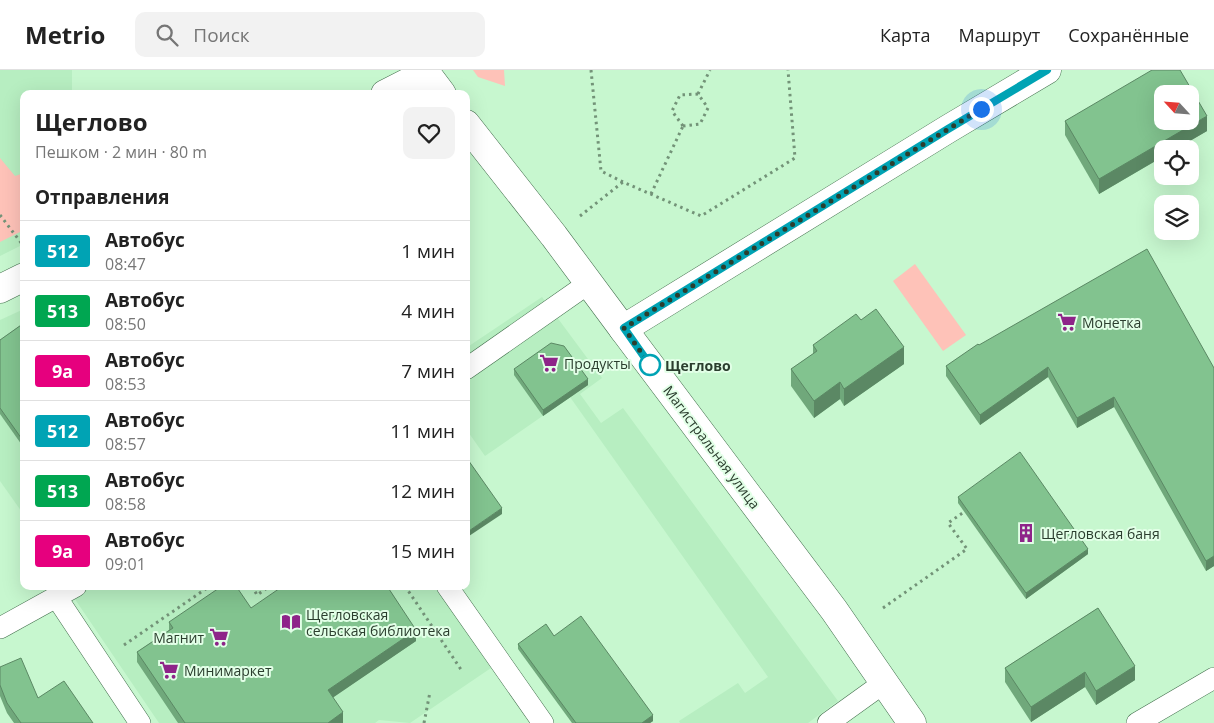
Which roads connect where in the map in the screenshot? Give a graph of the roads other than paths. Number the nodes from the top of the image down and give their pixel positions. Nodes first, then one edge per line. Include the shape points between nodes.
1 (1047, 70) edge
2 (425, 71) edge
3 (391, 90) edge
4 (439, 90) edge
5 (470, 129) edge
6 (20, 279) edge
7 (589, 283) junction
8 (0, 289) edge
9 (624, 328) junction
10 (470, 367) edge
11 (70, 590) edge
12 (450, 590) edge
13 (57, 598) junction
14 (0, 628) edge
15 (1214, 678) edge
16 (885, 682) junction
17 (140, 723) edge
18 (542, 723) edge
19 (828, 723) edge
20 (912, 723) edge
21 (1137, 723) edge

1 - 9 main road
2 - 3 main road
2 - 4 main road
5 - 7 main road, Магистральная улица
6 - 8 main road
7 - 9 main road, Магистральная улица
7 - 10 lane
9 - 16 main road, Магистральная улица
11 - 13 lane
12 - 18 lane
13 - 14 lane
13 - 17 lane
15 - 21 lane
16 - 19 lane
16 - 20 main road, Магистральная улица

